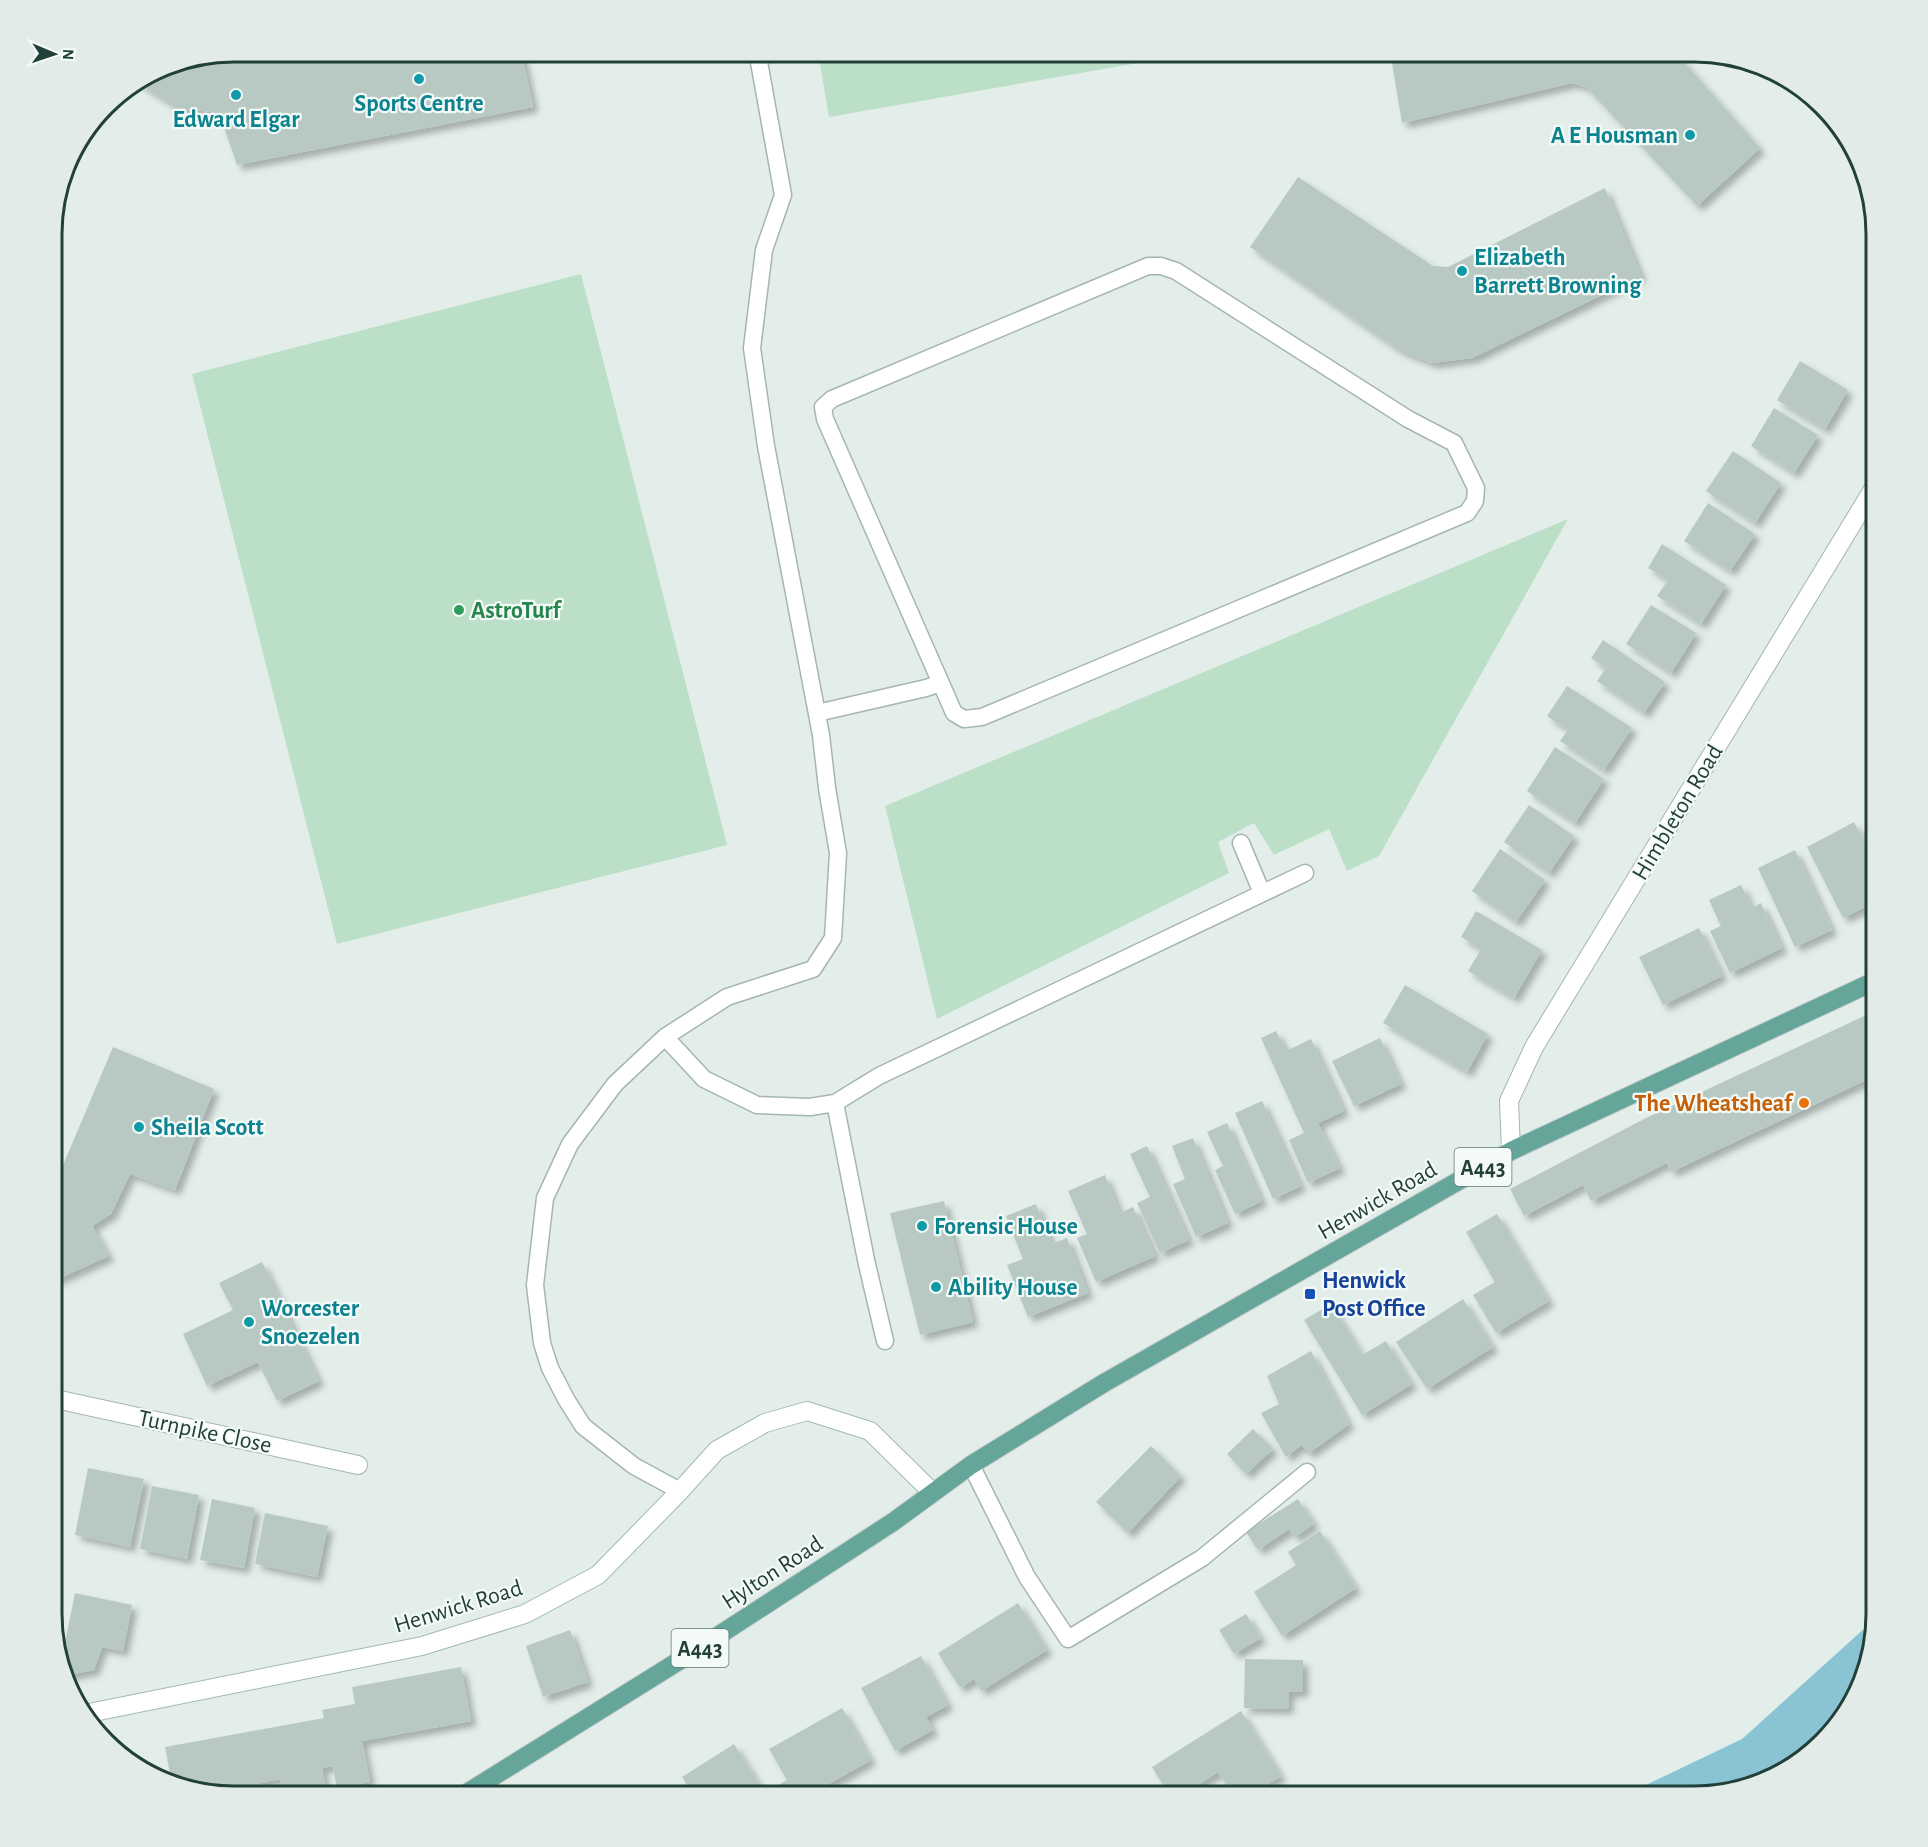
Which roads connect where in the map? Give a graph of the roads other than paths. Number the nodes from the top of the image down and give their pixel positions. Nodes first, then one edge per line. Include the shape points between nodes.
1 (759, 62) edge
2 (1866, 501) edge
3 (941, 683) junction
4 (817, 713) junction
5 (1240, 843) dead end
6 (1305, 873) dead end
7 (1262, 892) junction
8 (1866, 985) edge
9 (665, 1037) junction
10 (835, 1103) junction
11 (1511, 1151) junction
12 (885, 1341) dead end
13 (1104, 1383) joint
14 (62, 1400) edge
15 (358, 1465) dead end
16 (971, 1465) junction
17 (1307, 1472) dead end
18 (680, 1491) junction
19 (933, 1493) junction
20 (93, 1712) edge
21 (478, 1786) edge

1 - 4 lane via 783,195 764,250 752,348 766,446
2 - 11 street, Himbleton Road via 1534,1047 1509,1101
3 - 3 lane via 823,407 832,399 1148,266 1176,271 1408,419 1454,443 1476,488 1475,501 1467,513 982,717 964,719 954,713
3 - 4 lane
4 - 9 lane via 838,854 833,938 813,969 727,996
5 - 7 lane
6 - 7 lane
7 - 10 lane via 879,1076
8 - 11 main road, Henwick Road / A443
9 - 10 lane via 704,1079 757,1105 810,1107
9 - 18 lane via 615,1084 570,1143 545,1197 535,1285 542,1343 550,1368 583,1426 634,1466
10 - 12 lane
11 - 13 main road, Henwick Road / A443
13 - 16 main road, Hylton Road / A443
14 - 15 street, Turnpike Close
16 - 17 lane via 1027,1577 1068,1640 1202,1557
16 - 19 main road, Hylton Road / A443
18 - 19 street, Henwick Road via 717,1450 765,1423 807,1411 870,1431
18 - 20 street, Henwick Road via 598,1575 525,1614 422,1646
19 - 21 main road, Hylton Road / A443 via 690,1654

